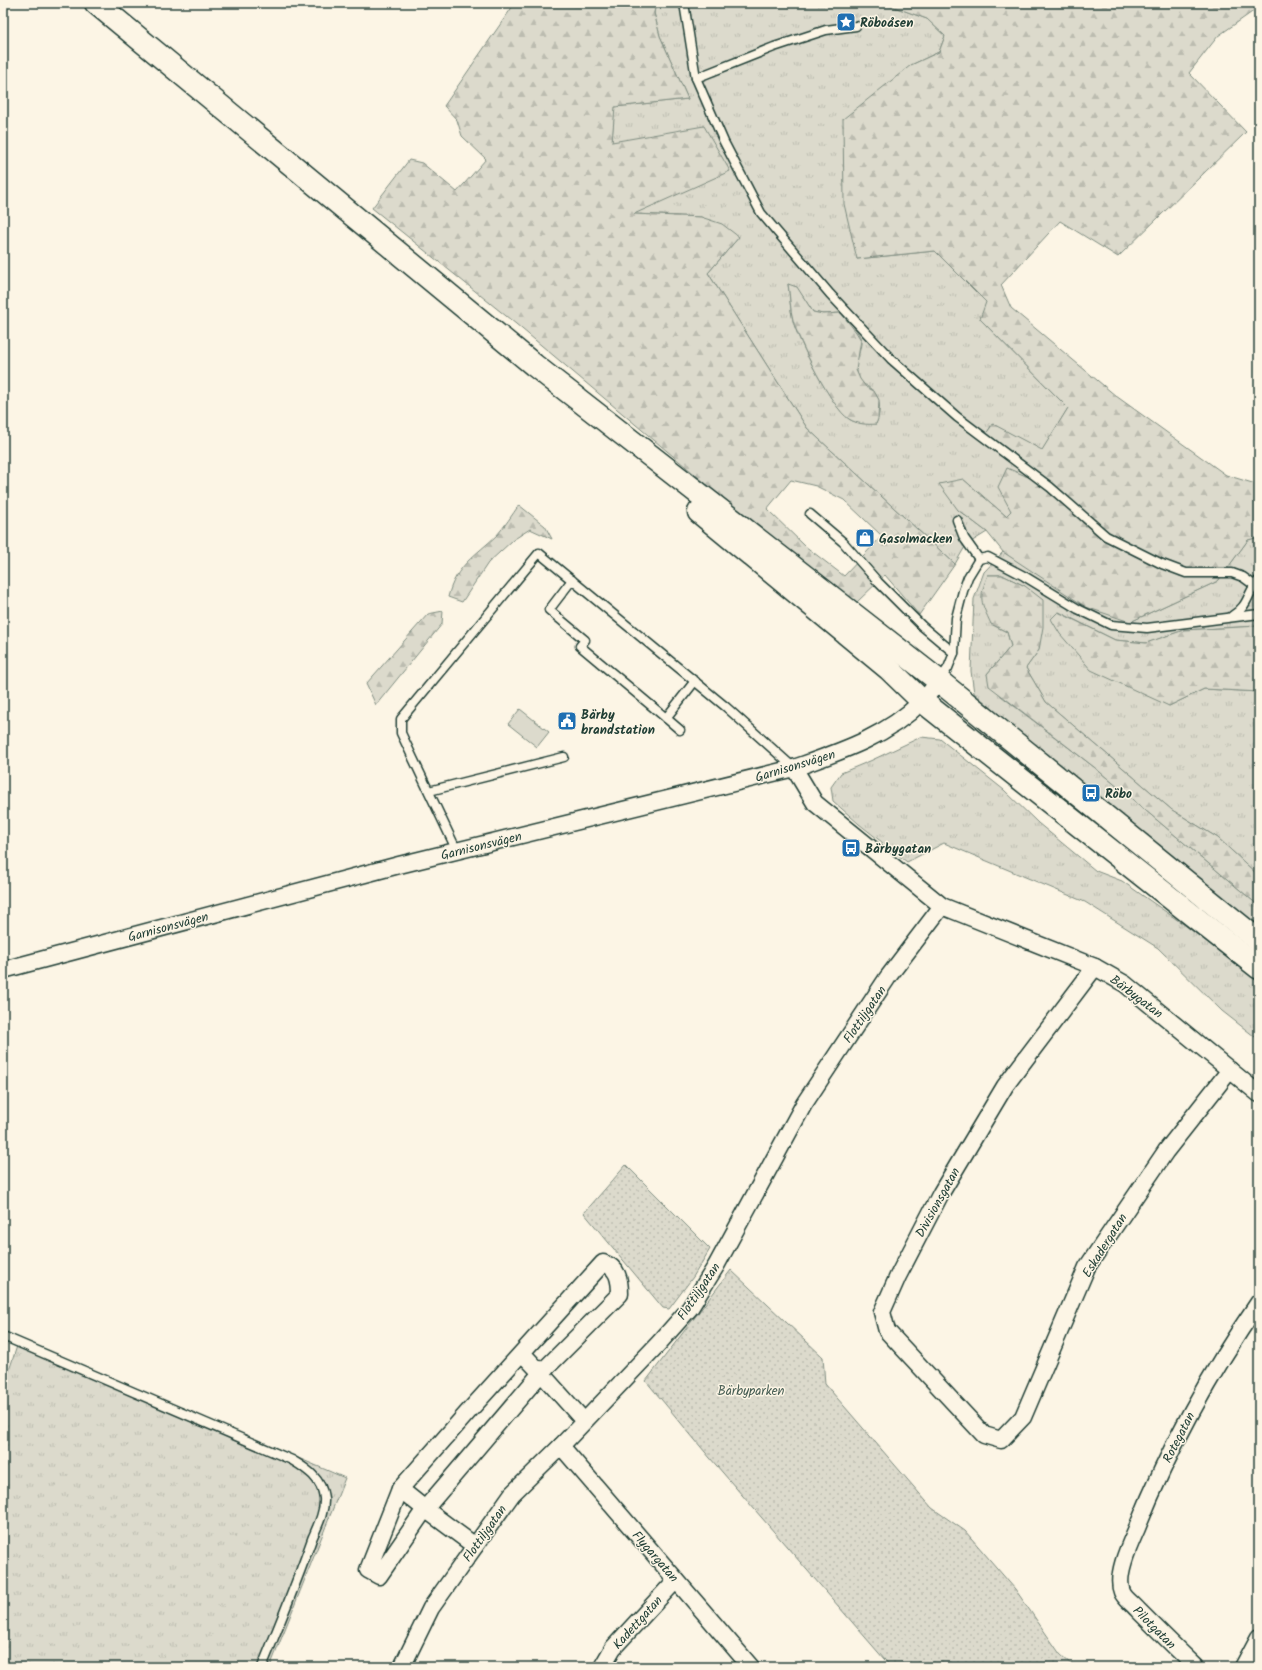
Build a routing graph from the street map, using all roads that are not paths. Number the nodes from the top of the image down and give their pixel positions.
1 (96, 3) edge
2 (684, 3) edge
3 (856, 26) dead end
4 (696, 78) junction
5 (534, 364) junction
6 (810, 514) dead end
7 (957, 520) dead end
8 (979, 560) junction
9 (572, 580) junction
10 (1257, 582) edge
11 (1259, 614) edge
12 (1227, 618) junction
13 (954, 653) junction
14 (695, 681) junction
15 (939, 681) junction
16 (922, 701) junction
17 (666, 718) junction
18 (680, 730) dead end
19 (564, 757) dead end
20 (794, 768) junction
21 (429, 791) junction
22 (457, 851) junction
23 (942, 906) junction
24 (1259, 941) edge
25 (1095, 967) junction
26 (1259, 968) edge
27 (3, 970) edge
28 (1230, 1070) junction
29 (1259, 1094) edge
30 (1259, 1302) edge
31 (3, 1336) edge
32 (522, 1353) junction
33 (541, 1373) junction
34 (584, 1421) junction
35 (984, 1435) joint
36 (561, 1446) junction
37 (400, 1489) junction
38 (425, 1509) junction
39 (475, 1546) junction
40 (676, 1580) junction
41 (1119, 1582) joint
42 (1259, 1637) edge
43 (262, 1667) edge
44 (402, 1667) edge
45 (602, 1667) edge
46 (751, 1667) edge
47 (1196, 1667) edge
48 (1243, 1667) edge

1 - 5 main road
2 - 4 lane
3 - 4 lane
4 - 10 lane
5 - 15 main road
5 - 16 main road
6 - 13 lane
7 - 8 lane
8 - 12 lane
8 - 13 lane
9 - 14 lane
9 - 17 lane
9 - 21 lane
10 - 12 lane
11 - 12 lane
13 - 15 lane
14 - 17 lane
14 - 20 lane
15 - 16 street, Garnisonsvägen
15 - 24 main road
16 - 20 street, Garnisonsvägen
16 - 26 main road
17 - 18 lane
19 - 21 lane
20 - 22 street, Garnisonsvägen
20 - 23 street, Bärbygatan
21 - 22 lane
22 - 27 street, Garnisonsvägen
23 - 25 street, Bärbygatan
23 - 34 street, Flottiljgatan
25 - 28 street, Bärbygatan
25 - 35 street, Divisionsgatan
28 - 29 street, Bärbygatan
28 - 35 street, Eskadergatan
30 - 41 street, Rotegatan
31 - 43 lane
32 - 33 street
32 - 33 street
32 - 37 street
33 - 34 street
33 - 38 street
34 - 36 street, Flottiljgatan
36 - 39 street, Flottiljgatan
36 - 40 street, Flygargatan
37 - 38 street
37 - 38 street
38 - 39 street
39 - 44 street, Flottiljgatan
40 - 45 street, Kadettgatan
40 - 46 street, Flygargatan
41 - 47 street, Pilotgatan
42 - 48 street

